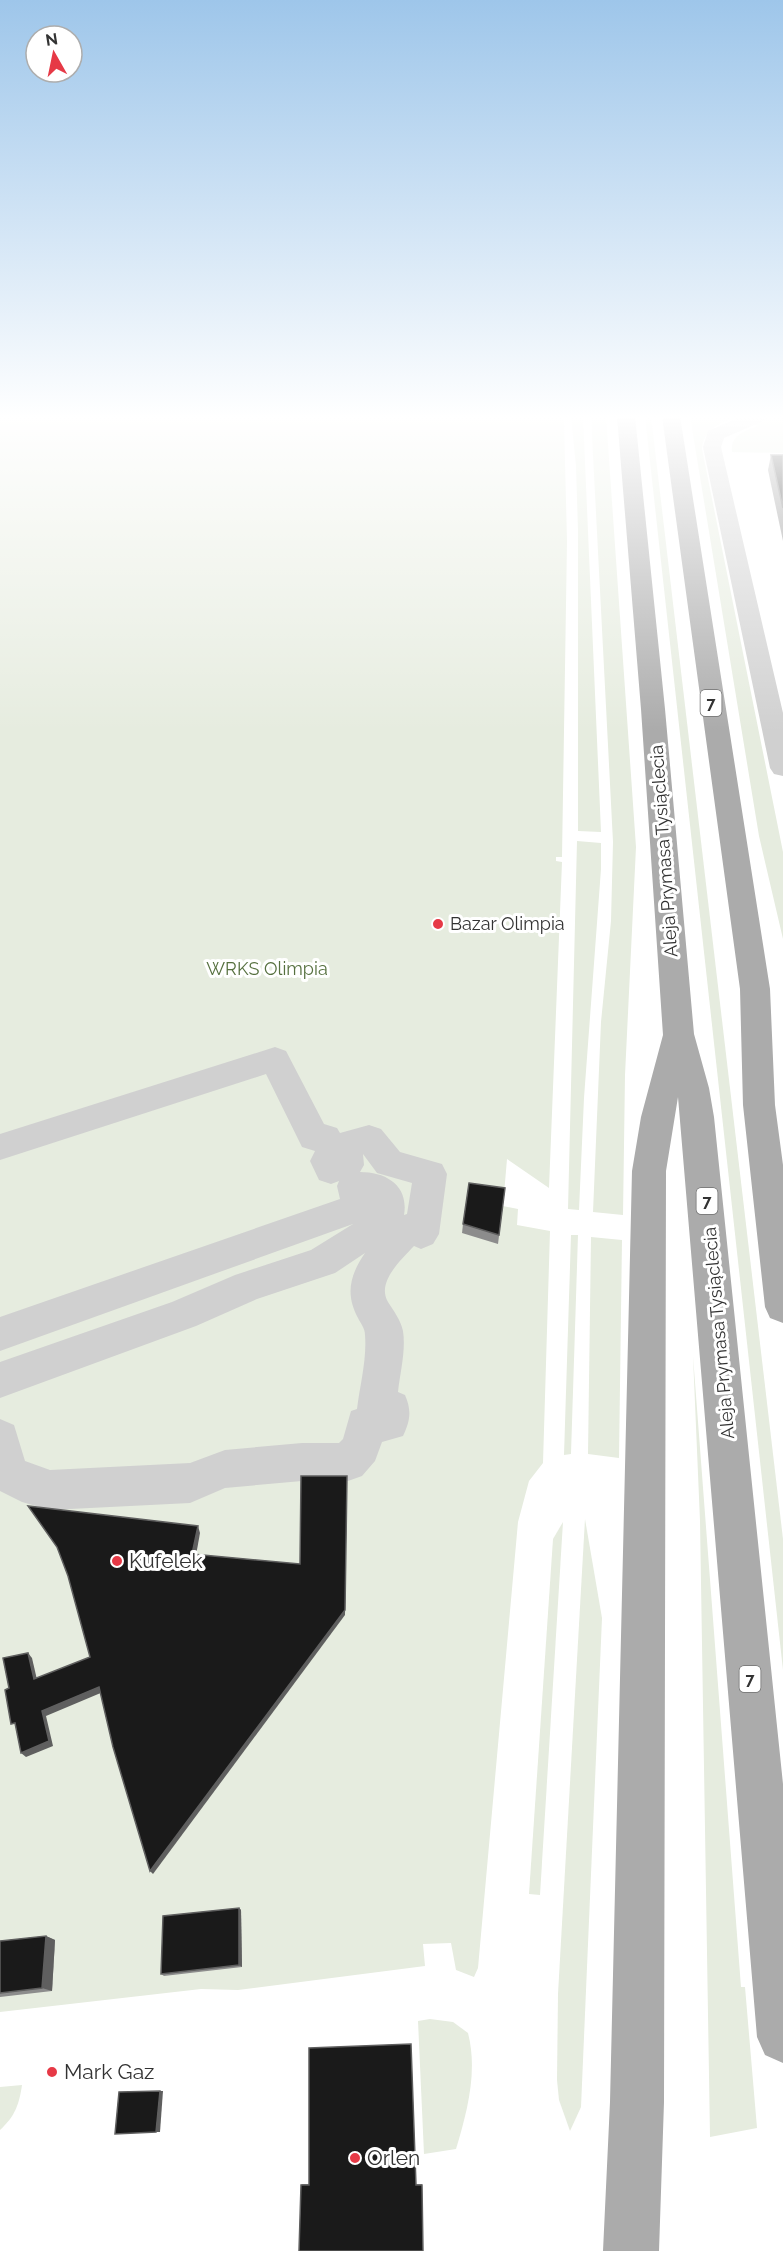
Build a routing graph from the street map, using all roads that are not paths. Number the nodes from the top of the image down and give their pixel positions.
1 (636, 521) edge
2 (686, 521) edge
3 (728, 521) edge
4 (783, 768) edge
5 (755, 989) junction
6 (678, 1034) junction
7 (783, 1052) edge
8 (0, 1147) edge
9 (783, 1307) edge
10 (0, 1334) edge
11 (0, 1380) edge
12 (0, 1438) edge
13 (783, 2037) edge
14 (632, 2251) edge

1 - 6 main road, Aleja Prymasa Tysiąclecia / 7
2 - 5 main road, 7
3 - 4 lane
5 - 7 main road
5 - 9 main road, 7
6 - 13 main road, Aleja Prymasa Tysiąclecia / 7
6 - 14 main road
8 - 12 lane
10 - 11 lane

